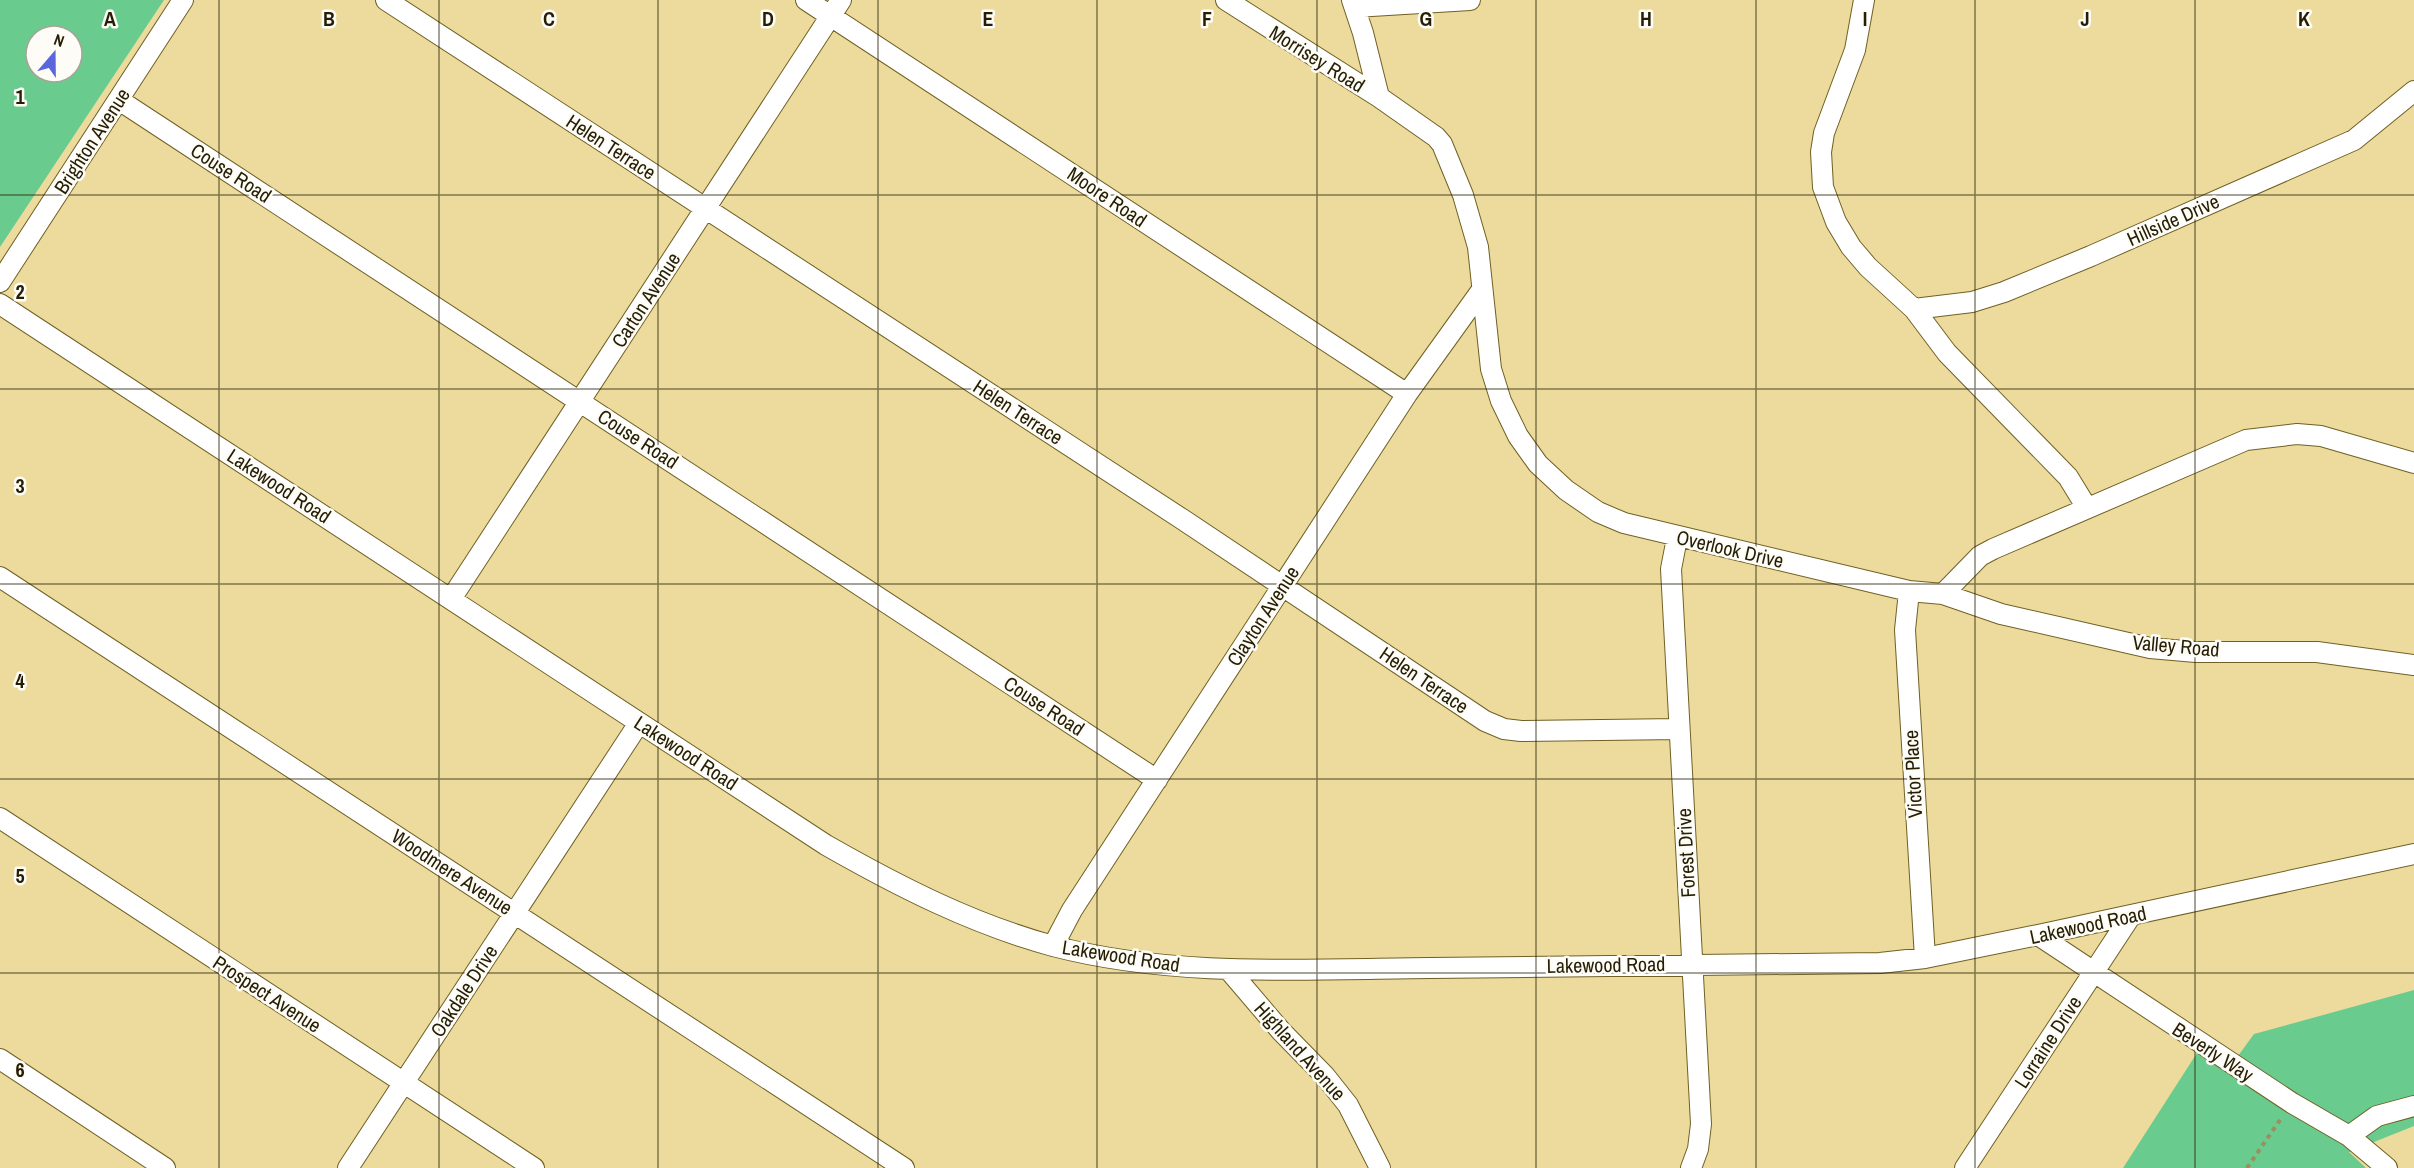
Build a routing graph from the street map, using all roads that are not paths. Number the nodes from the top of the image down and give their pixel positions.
1 (183, 0) edge
2 (386, 0) edge
3 (806, 0) edge
4 (1226, 0) edge
5 (1470, 0) edge
6 (1864, 0) edge
7 (1353, 3) edge
8 (836, 8) edge
9 (1379, 97) junction
10 (119, 100) junction
11 (2411, 101) edge
12 (706, 208) junction
13 (0, 282) edge
14 (1481, 291) junction
15 (0, 304) edge
16 (1914, 309) junction
17 (1407, 394) junction
18 (580, 401) junction
19 (2414, 463) edge
20 (2087, 508) junction
21 (1677, 537) junction
22 (0, 577) edge
23 (1283, 586) junction
24 (1909, 591) junction
25 (1943, 594) junction
26 (451, 599) junction
27 (2414, 665) edge
28 (639, 723) junction
29 (1679, 729) junction
30 (1156, 780) junction
31 (0, 818) edge
32 (2414, 854) edge
33 (515, 913) junction
34 (2130, 916) junction
35 (2038, 935) junction
36 (1053, 946) junction
37 (1925, 958) junction
38 (1692, 964) junction
39 (1229, 970) junction
40 (2092, 974) junction
41 (0, 1059) edge
42 (404, 1083) junction
43 (2414, 1106) edge
44 (2349, 1136) junction
45 (165, 1168) edge
46 (348, 1168) edge
47 (534, 1168) edge
48 (904, 1168) edge
49 (1380, 1168) edge
50 (1690, 1168) edge
51 (1965, 1168) edge
52 (2386, 1168) edge

1 - 10 street, Brighton Avenue
2 - 12 street, Helen Terrace
3 - 8 street, Moore Road
4 - 9 street, Morrisey Road
5 - 7 street
6 - 16 street
7 - 9 street
8 - 12 street, Carton Avenue
8 - 17 street, Moore Road
9 - 14 street, Overlook Drive
10 - 13 street, Brighton Avenue
10 - 18 street, Couse Road
11 - 16 street, Hillside Drive
12 - 18 street, Carton Avenue
12 - 23 street, Helen Terrace
14 - 17 street, Clayton Avenue
14 - 21 street, Overlook Drive
15 - 26 street, Lakewood Road
16 - 20 street
17 - 23 street, Clayton Avenue
18 - 26 street, Carton Avenue
18 - 30 street, Couse Road
19 - 20 street
20 - 25 street
21 - 24 street, Overlook Drive
21 - 29 street, Forest Drive
22 - 33 street, Woodmere Avenue
23 - 29 street, Helen Terrace
23 - 30 street, Clayton Avenue
24 - 25 street, Overlook Drive
24 - 37 street, Victor Place
25 - 27 street, Valley Road
26 - 28 street, Lakewood Road
28 - 33 street, Oakdale Drive
28 - 36 street, Lakewood Road
29 - 38 street, Forest Drive
30 - 36 street, Clayton Avenue
31 - 42 street, Prospect Avenue
32 - 34 street, Lakewood Road
33 - 42 street, Oakdale Drive
33 - 48 street, Woodmere Avenue
34 - 35 street, Lakewood Road
34 - 40 street, Lorraine Drive
35 - 37 street, Lakewood Road
35 - 40 street, Beverly Way
36 - 39 street, Lakewood Road
37 - 38 street, Lakewood Road
38 - 39 street, Lakewood Road
38 - 50 street, Forest Drive
39 - 49 street, Highland Avenue
40 - 44 street, Beverly Way
40 - 51 street, Lorraine Drive
41 - 45 street
42 - 46 street, Oakdale Drive
42 - 47 street, Prospect Avenue
43 - 44 street
44 - 52 street, Beverly Way

